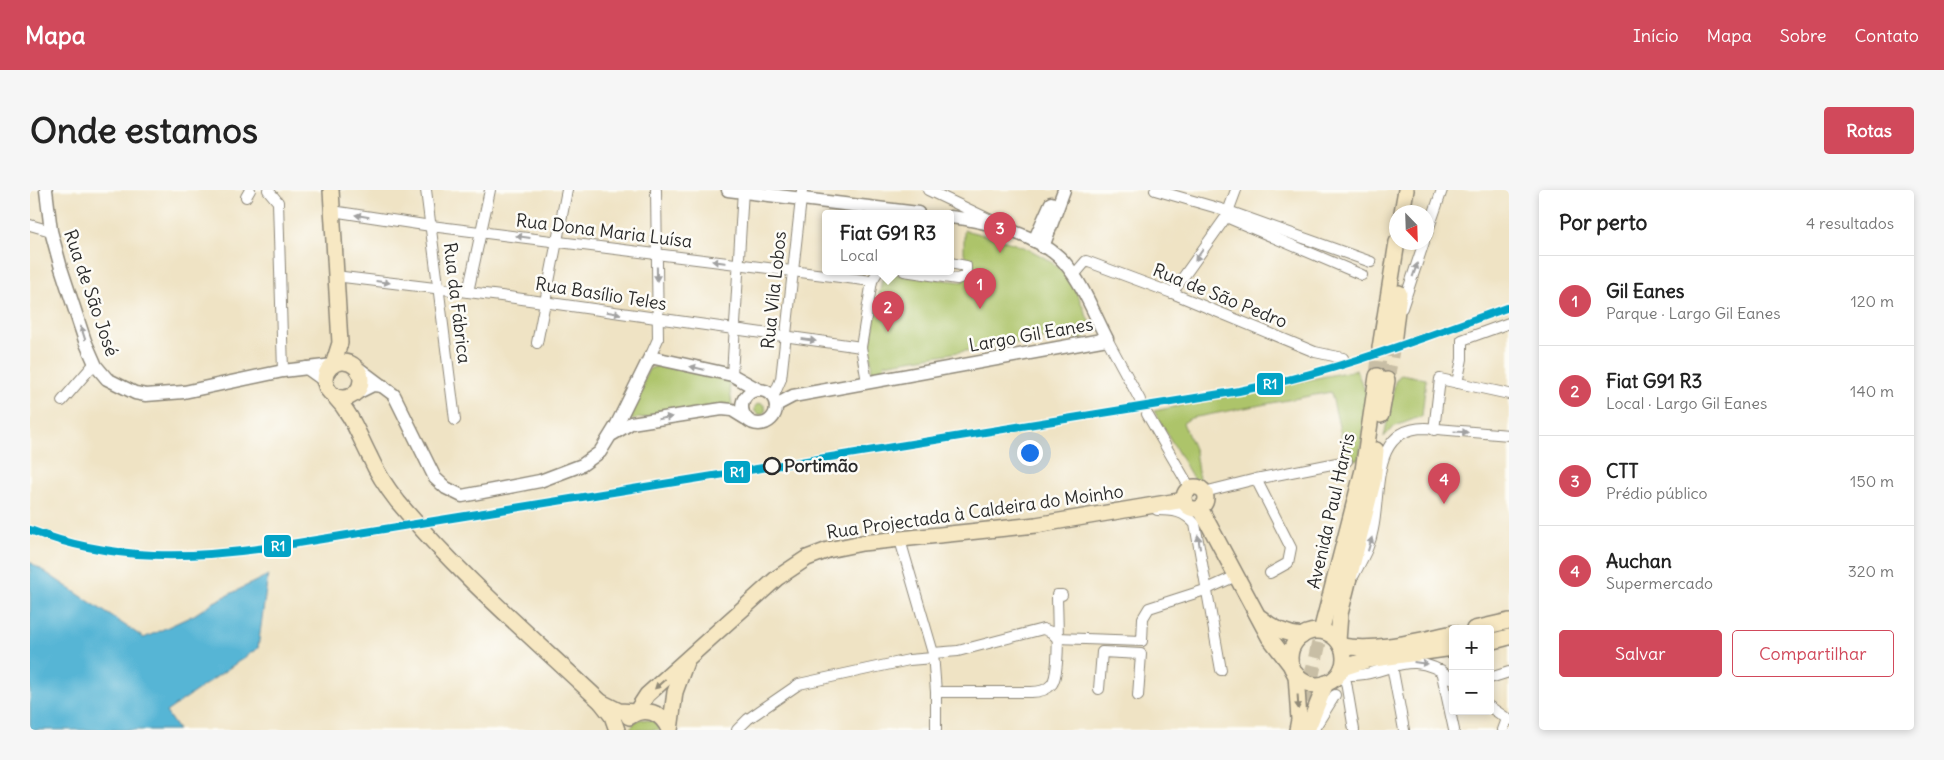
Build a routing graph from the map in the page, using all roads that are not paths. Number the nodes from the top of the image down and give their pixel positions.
1 (46, 190) edge
2 (268, 190) edge
3 (331, 190) edge
4 (426, 190) edge
5 (490, 190) edge
6 (567, 190) edge
7 (656, 190) edge
8 (728, 190) edge
9 (928, 190) edge
10 (1059, 190) edge
11 (1064, 190) edge
12 (1155, 190) edge
13 (1236, 190) edge
14 (1406, 190) edge
15 (1415, 190) edge
16 (1442, 190) edge
17 (743, 191) edge
18 (801, 195) edge
19 (956, 203) junction
20 (1403, 205) edge
21 (1412, 205) edge
22 (898, 210) edge
23 (954, 210) edge
24 (332, 211) junction
25 (1434, 213) edge
26 (1227, 214) junction
27 (954, 217) edge
28 (30, 225) edge
29 (430, 226) junction
30 (51, 231) junction
31 (480, 231) junction
32 (556, 242) junction
33 (1038, 244) junction
34 (1396, 250) edge
35 (1405, 250) edge
36 (1421, 250) edge
37 (657, 254) junction
38 (1372, 262) dead end
39 (954, 264) edge
40 (738, 265) junction
41 (792, 272) junction
42 (876, 275) edge
43 (931, 275) edge
44 (1074, 275) junction
45 (1362, 275) dead end
46 (335, 276) junction
47 (872, 281) junction
48 (439, 289) junction
49 (468, 292) junction
50 (1172, 293) junction
51 (545, 302) junction
52 (658, 319) junction
53 (1509, 323) edge
54 (735, 330) junction
55 (785, 337) junction
56 (1107, 339) junction
57 (1389, 341) junction
58 (340, 343) junction
59 (537, 343) dead end
60 (861, 347) junction
61 (650, 357) junction
62 (1343, 358) dead end
63 (95, 363) junction
64 (333, 365) junction
65 (354, 365) junction
66 (307, 368) junction
67 (283, 371) junction
68 (732, 375) junction
69 (861, 383) junction
70 (1456, 383) junction
71 (383, 386) junction
72 (330, 391) junction
73 (357, 393) junction
74 (1509, 394) edge
75 (769, 395) junction
76 (1140, 400) dead end
77 (62, 401) dead end
78 (624, 410) junction
79 (1148, 414) dead end
80 (745, 418) junction
81 (455, 420) dead end
82 (355, 423) junction
83 (631, 424) junction
84 (1434, 430) junction
85 (1509, 435) edge
86 (606, 442) junction
87 (1376, 443) junction
88 (1347, 461) dead end
89 (1256, 479) junction
90 (1359, 488) junction
91 (1193, 493) junction
92 (1144, 507) junction
93 (900, 540) junction
94 (1270, 573) dead end
95 (1236, 576) junction
96 (1347, 586) junction
97 (1205, 590) junction
98 (1062, 595) dead end
99 (1261, 618) junction
100 (1509, 621) edge
101 (1492, 625) edge
102 (1305, 634) junction
103 (1449, 634) edge
104 (1509, 637) edge
105 (1057, 638) junction
106 (1142, 641) junction
107 (1494, 641) edge
108 (1340, 644) junction
109 (1449, 649) edge
110 (1141, 654) junction
111 (933, 656) junction
112 (688, 658) junction
113 (1392, 666) junction
114 (1221, 670) dead end
115 (1441, 670) junction
116 (1294, 671) junction
117 (1509, 672) edge
118 (1449, 676) edge
119 (1494, 677) edge
120 (1335, 680) junction
121 (1099, 689) dead end
122 (936, 692) junction
123 (1138, 696) dead end
124 (601, 702) junction
125 (1350, 707) junction
126 (1494, 709) edge
127 (636, 712) junction
128 (1508, 720) edge
129 (619, 730) edge
130 (670, 730) edge
131 (737, 730) edge
132 (936, 730) edge
133 (1297, 730) edge
134 (1307, 730) edge
135 (1314, 730) edge
136 (1354, 730) edge
137 (1404, 730) edge
138 (1454, 730) edge
139 (1503, 730) edge

1 - 30 street, Rua de São José
2 - 67 street
3 - 24 main road
4 - 29 street, Rua da Fábrica
5 - 31 street
6 - 32 street
7 - 37 street
8 - 17 street
9 - 19 street
10 - 33 street
11 - 33 street
12 - 26 street
13 - 26 street
14 - 20 main road
15 - 21 main road
16 - 25 street
17 - 18 street
17 - 40 street
18 - 22 street
18 - 41 street, Rua Vila Lobos
19 - 23 street
19 - 33 street
29 -> 24 street, Rua Dona Maria Luísa
24 - 46 main road
26 - 38 street
26 - 45 street
26 -> 50 street
27 - 33 street, Largo Gil Eanes
28 - 30 street
29 - 31 street, Rua Dona Maria Luísa
29 - 48 street, Rua da Fábrica
63 -> 30 street, Rua de São José
32 -> 31 street, Rua Dona Maria Luísa
31 - 49 street
32 - 37 street, Rua Dona Maria Luísa
32 - 51 street
33 - 44 street, Largo Gil Eanes
34 - 57 main road
35 - 57 main road
57 -> 36 street
40 -> 37 street, Rua Dona Maria Luísa
37 -> 52 street
39 - 43 street
40 - 41 street, Rua Dona Maria Luísa
40 - 54 street
41 - 47 street, Rua Dona Maria Luísa
41 - 55 street, Rua Vila Lobos
42 - 47 street
44 - 50 street, Rua de São Pedro
44 - 56 street, Largo Gil Eanes
46 -> 48 street, Rua Basílio Teles
46 - 58 main road
47 - 60 street
48 - 49 street, Rua Basílio Teles
48 - 81 street, Rua da Fábrica
49 - 51 street, Rua Basílio Teles
50 - 62 street, Rua de São Pedro
51 -> 52 street, Rua Basílio Teles
51 - 59 street
52 - 54 street, Rua Basílio Teles
52 - 61 street
53 - 70 street
54 - 55 street, Rua Basílio Teles
54 - 68 street
55 -> 60 street, Rua Basílio Teles
55 - 75 street, Rua Vila Lobos
56 - 69 street, Largo Gil Eanes
56 - 76 street
58 - 64 main road
58 - 65 main road
60 - 69 street
68 -> 61 street
61 - 78 street
63 - 67 street, Rua de São José
63 - 77 street
64 - 65 main road
64 - 66 street, Rua de São José
64 - 72 main road
65 - 71 street
65 - 73 main road
66 - 67 street, Rua de São José
66 - 72 street
68 - 75 street
69 - 75 street, Largo Gil Eanes
70 - 74 street
70 - 84 street
71 - 73 street
71 - 86 street
72 - 73 main road
72 - 82 main road
73 - 82 main road
75 - 80 street
75 - 80 street
78 - 83 street
78 - 86 street
79 - 91 street
83 -> 80 street
82 - 124 main road
83 - 86 street
84 -> 85 street
96 -> 84 street
87 - 90 main road, Avenida Paul Harris
87 - 90 main road, Avenida Paul Harris
87 - 96 main road
88 - 89 street
89 - 91 street
89 - 94 street
90 - 102 main road
91 - 92 main road, Rua Projectada à Caldeira do Moinho
91 - 95 main road
92 - 93 main road, Rua Projectada à Caldeira do Moinho
97 -> 92 street
93 - 111 street
93 - 112 main road, Rua Projectada à Caldeira do Moinho
95 - 97 street
95 - 99 main road
96 - 108 main road
97 - 106 street
97 - 114 street
98 - 105 street
99 - 102 main road
99 - 116 main road
100 - 101 main road
102 - 108 main road
102 - 116 main road
103 - 108 main road
104 - 107 main road
105 - 106 street
105 - 111 street
105 - 122 street
106 - 110 street
108 - 120 main road
109 - 120 main road
110 - 121 street
110 - 123 street
111 - 122 street
111 - 131 street
112 -> 127 main road, Rua Projectada à Caldeira do Moinho
112 - 130 main road
113 -> 115 street
113 - 120 street
113 - 137 street
115 - 118 street
115 - 138 street
116 - 120 main road
116 -> 133 main road
117 - 119 street
120 - 125 street
120 - 125 street
120 - 134 main road
120 - 135 street
122 - 132 street
124 - 127 main road
124 - 129 main road
125 - 136 street
126 - 128 street
127 - 129 main road, Rua Projectada à Caldeira do Moinho
127 - 130 main road
128 - 139 street

